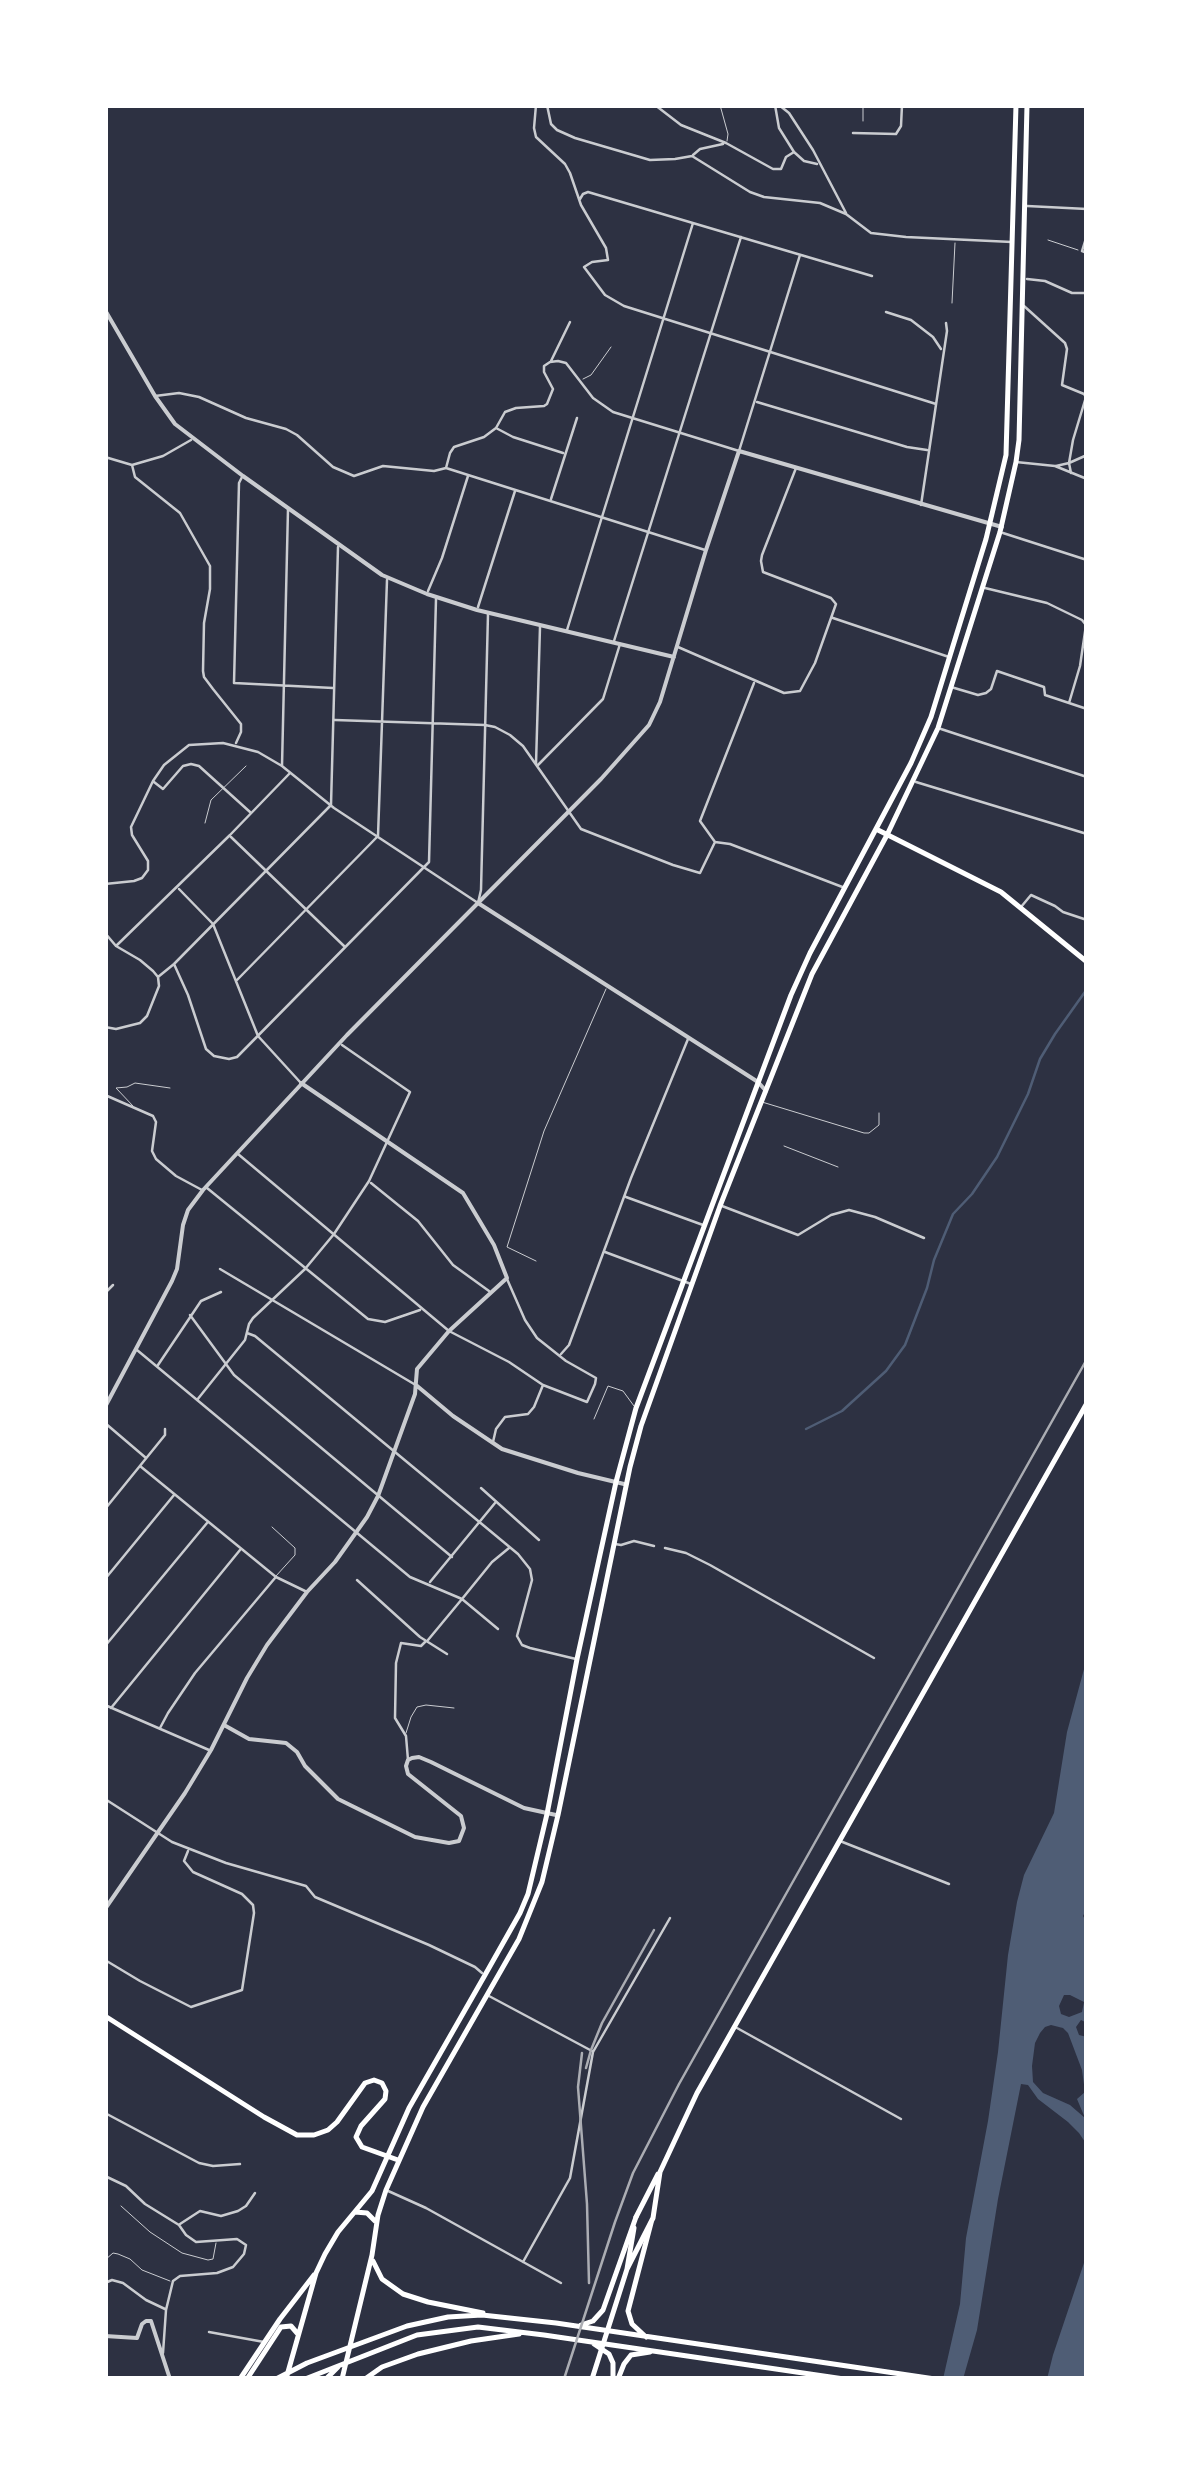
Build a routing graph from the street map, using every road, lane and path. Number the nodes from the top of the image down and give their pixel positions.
1 (536, 105) edge
2 (547, 105) edge
3 (654, 105) edge
4 (720, 105) edge
5 (777, 105) edge
6 (863, 105) edge
7 (902, 105) edge
8 (1016, 105) edge
9 (1026, 105) edge
10 (863, 121) dead end
11 (853, 134) dead end
12 (726, 143) junction
13 (794, 152) junction
14 (692, 156) junction
15 (820, 164) junction
16 (580, 201) junction
17 (1026, 206) junction
18 (1087, 209) edge
19 (846, 214) junction
20 (693, 223) junction
21 (1087, 234) edge
22 (741, 238) junction
23 (955, 240) junction
24 (1048, 240) dead end
25 (1013, 242) junction
26 (1025, 242) junction
27 (1085, 252) edge
28 (800, 255) junction
29 (872, 276) dead end
30 (1024, 278) junction
31 (1087, 293) edge
32 (952, 303) dead end
33 (1023, 305) junction
34 (105, 310) edge
35 (886, 312) dead end
36 (664, 319) junction
37 (570, 322) dead end
38 (946, 324) dead end
39 (711, 334) junction
40 (611, 347) dead end
41 (770, 352) junction
42 (943, 352) junction
43 (550, 362) junction
44 (580, 380) junction
45 (155, 396) junction
46 (754, 401) junction
47 (936, 404) junction
48 (576, 418) dead end
49 (633, 418) junction
50 (496, 428) junction
51 (680, 432) junction
52 (192, 438) junction
53 (928, 450) junction
54 (739, 451) junction
55 (565, 454) junction
56 (1087, 455) edge
57 (105, 457) edge
58 (1016, 462) junction
59 (1069, 463) junction
60 (132, 465) junction
61 (1055, 466) junction
62 (446, 468) junction
63 (796, 468) junction
64 (1071, 473) junction
65 (468, 475) junction
66 (242, 476) junction
67 (1087, 480) edge
68 (515, 490) junction
69 (550, 501) junction
70 (920, 505) junction
71 (288, 508) junction
72 (602, 517) junction
73 (990, 523) junction
74 (1001, 530) junction
75 (649, 532) junction
76 (338, 545) junction
77 (706, 550) junction
78 (1087, 560) edge
79 (387, 578) junction
80 (982, 587) junction
81 (426, 594) junction
82 (436, 597) junction
83 (478, 610) junction
84 (488, 612) junction
85 (832, 617) junction
86 (540, 625) junction
87 (566, 631) junction
88 (617, 643) junction
89 (677, 646) junction
90 (674, 656) junction
91 (950, 658) junction
92 (755, 682) junction
93 (283, 686) junction
94 (951, 687) junction
95 (334, 688) junction
96 (1069, 703) junction
97 (1087, 709) edge
98 (931, 717) junction
99 (334, 720) junction
100 (382, 722) junction
101 (432, 723) junction
102 (485, 725) junction
103 (938, 728) junction
104 (926, 731) junction
105 (235, 745) junction
106 (246, 766) dead end
107 (282, 766) junction
108 (536, 766) junction
109 (290, 772) junction
110 (1087, 777) edge
111 (153, 781) junction
112 (914, 781) junction
113 (224, 788) junction
114 (331, 805) junction
115 (568, 812) junction
116 (251, 814) junction
117 (206, 824) dead end
118 (876, 829) junction
119 (1087, 834) edge
120 (887, 835) junction
121 (230, 836) junction
122 (378, 836) junction
123 (715, 842) junction
124 (425, 867) junction
125 (266, 870) junction
126 (105, 884) edge
127 (177, 887) junction
128 (845, 888) junction
129 (478, 903) junction
130 (1021, 906) junction
131 (306, 909) junction
132 (1087, 920) edge
133 (213, 924) junction
134 (105, 933) edge
135 (116, 946) junction
136 (345, 948) junction
137 (1087, 962) edge
138 (174, 964) junction
139 (158, 977) junction
140 (236, 980) junction
141 (607, 986) junction
142 (105, 1028) edge
143 (258, 1036) junction
144 (689, 1038) junction
145 (340, 1043) junction
146 (758, 1082) junction
147 (302, 1083) junction
148 (767, 1087) junction
149 (170, 1088) dead end
150 (106, 1096) edge
151 (761, 1102) junction
152 (136, 1109) junction
153 (879, 1113) dead end
154 (387, 1142) junction
155 (784, 1146) dead end
156 (237, 1154) junction
157 (838, 1168) dead end
158 (369, 1181) junction
159 (204, 1189) junction
160 (624, 1196) junction
161 (720, 1206) junction
162 (704, 1226) junction
163 (334, 1234) junction
164 (924, 1238) dead end
165 (604, 1251) junction
166 (536, 1261) dead end
167 (220, 1269) dead end
168 (305, 1269) junction
169 (506, 1278) junction
170 (683, 1282) junction
171 (114, 1285) dead end
172 (692, 1285) junction
173 (221, 1292) dead end
174 (490, 1292) junction
175 (105, 1293) edge
176 (274, 1300) junction
177 (423, 1308) junction
178 (190, 1316) junction
179 (449, 1331) junction
180 (247, 1333) junction
181 (135, 1349) junction
182 (560, 1354) junction
183 (226, 1365) junction
184 (158, 1366) junction
185 (416, 1384) junction
186 (543, 1385) junction
187 (107, 1387) edge
188 (114, 1390) junction
189 (196, 1402) junction
190 (1087, 1403) edge
191 (105, 1407) edge
192 (636, 1408) junction
193 (594, 1419) dead end
194 (105, 1423) edge
195 (165, 1429) dead end
196 (492, 1444) junction
197 (393, 1452) junction
198 (146, 1458) junction
199 (140, 1466) junction
200 (616, 1482) junction
201 (626, 1484) junction
202 (481, 1488) dead end
203 (175, 1494) junction
204 (378, 1496) junction
205 (495, 1503) junction
206 (105, 1508) edge
207 (208, 1522) junction
208 (480, 1522) junction
209 (272, 1527) dead end
210 (357, 1534) junction
211 (539, 1540) dead end
212 (614, 1543) junction
213 (654, 1546) dead end
214 (510, 1547) junction
215 (665, 1548) dead end
216 (241, 1549) junction
217 (452, 1557) junction
218 (276, 1577) junction
219 (105, 1579) edge
220 (357, 1580) dead end
221 (429, 1584) junction
222 (306, 1592) junction
223 (462, 1599) junction
224 (498, 1629) dead end
225 (426, 1641) junction
226 (105, 1646) edge
227 (447, 1654) dead end
228 (874, 1658) dead end
229 (577, 1659) junction
230 (105, 1705) edge
231 (111, 1708) junction
232 (454, 1708) dead end
233 (224, 1725) junction
234 (160, 1728) junction
235 (406, 1736) junction
236 (211, 1750) junction
237 (408, 1760) junction
238 (105, 1799) edge
239 (547, 1814) junction
240 (558, 1815) junction
241 (158, 1834) junction
242 (840, 1841) junction
243 (190, 1849) junction
244 (949, 1884) dead end
245 (105, 1909) edge
246 (670, 1918) dead end
247 (105, 1960) edge
248 (486, 1976) junction
249 (486, 1995) junction
250 (105, 2016) edge
251 (735, 2026) junction
252 (593, 2052) junction
253 (414, 2100) junction
254 (423, 2107) junction
255 (105, 2114) edge
256 (902, 2119) dead end
257 (387, 2155) junction
258 (398, 2160) junction
259 (240, 2164) dead end
260 (660, 2172) junction
261 (105, 2176) edge
262 (386, 2190) junction
263 (255, 2194) dead end
264 (641, 2205) junction
265 (120, 2206) dead end
266 (654, 2208) junction
267 (355, 2212) junction
268 (636, 2217) junction
269 (651, 2223) junction
270 (376, 2224) junction
271 (179, 2225) junction
272 (216, 2241) junction
273 (372, 2255) junction
274 (105, 2260) edge
275 (523, 2262) junction
276 (627, 2269) junction
277 (316, 2273) junction
278 (173, 2281) junction
279 (105, 2282) edge
280 (560, 2283) dead end
281 (166, 2310) junction
282 (496, 2315) junction
283 (573, 2326) junction
284 (208, 2332) dead end
285 (527, 2333) junction
286 (105, 2336) edge
287 (649, 2338) junction
288 (297, 2339) junction
289 (265, 2342) junction
290 (592, 2342) junction
291 (656, 2351) junction
292 (162, 2353) junction
293 (342, 2364) junction
294 (784, 2370) junction
295 (591, 2377) edge
296 (170, 2379) edge
297 (244, 2379) edge
298 (276, 2379) edge
299 (286, 2379) edge
300 (305, 2379) edge
301 (326, 2379) edge
302 (342, 2379) edge
303 (365, 2379) edge
304 (615, 2379) edge
305 (782, 2379) edge
306 (844, 2379) edge
307 (934, 2379) edge

1 - 16 street
2 - 14 street
3 - 12 street
4 - 12 lane
5 - 13 street
5 - 15 street
6 - 10 lane
7 - 11 street
8 - 25 main road
9 - 17 main road
12 - 13 street
12 - 14 street
13 - 15 street
14 - 19 street
15 - 19 street
16 - 20 street
16 - 36 street
17 - 18 street
17 - 26 main road
19 - 23 street
20 - 22 street
20 - 36 street
21 - 27 street
22 - 28 street
22 - 39 street
23 - 25 street
23 - 32 lane
24 - 27 lane
25 - 26 main road
25 - 73 main road
26 - 30 main road
28 - 29 street
28 - 41 street
30 - 31 street
30 - 33 main road
33 - 58 main road
33 - 59 street
34 - 45 street
35 - 42 street
36 - 39 street
36 - 49 street
37 - 43 street
38 - 42 street
39 - 41 street
39 - 51 street
40 - 44 lane
41 - 46 street
41 - 47 street
42 - 47 street
43 - 44 street
43 - 50 street
44 - 49 street
45 - 52 street
45 - 62 street
46 - 53 street
46 - 54 street
47 - 53 street
48 - 55 street
49 - 51 street
49 - 72 street
50 - 55 street
50 - 62 street
51 - 54 street
51 - 75 street
52 - 60 street
52 - 66 street
53 - 70 street
54 - 63 street
54 - 77 street
55 - 69 street
56 - 59 street
57 - 60 street
58 - 61 street
58 - 74 main road
59 - 61 street
59 - 64 street
60 - 105 street
61 - 64 street
62 - 65 street
63 - 70 street
63 - 85 street
64 - 67 street
65 - 68 street
65 - 81 street
66 - 71 street
66 - 93 street
68 - 69 street
68 - 83 street
69 - 72 street
70 - 73 street
71 - 76 street
71 - 93 street
72 - 75 street
72 - 87 street
73 - 74 street
73 - 91 main road
74 - 78 street
74 - 80 main road
75 - 77 street
75 - 88 street
76 - 79 street
76 - 95 street
77 - 89 street
79 - 81 street
79 - 100 street
80 - 94 main road
80 - 96 street
81 - 82 street
82 - 83 street
82 - 101 street
83 - 84 street
84 - 86 street
84 - 102 street
85 - 91 street
85 - 92 street
86 - 87 street
86 - 108 street
87 - 88 street
88 - 90 street
88 - 108 street
89 - 90 street
89 - 92 street
90 - 115 street
91 - 98 main road
92 - 123 street
93 - 95 street
93 - 107 street
94 - 96 street
94 - 103 main road
95 - 99 street
96 - 97 street
98 - 103 main road
98 - 104 main road
99 - 100 street
99 - 114 street
100 - 101 street
100 - 122 street
101 - 102 street
101 - 124 street
102 - 108 street
102 - 129 street
103 - 104 main road
103 - 110 street
103 - 112 main road
104 - 118 main road
105 - 107 street
105 - 111 street
106 - 113 lane
107 - 109 street
108 - 115 street
109 - 114 street
109 - 116 street
111 - 113 street
111 - 126 street
112 - 119 street
112 - 120 main road
113 - 116 street
113 - 117 lane
114 - 122 street
114 - 125 street
115 - 123 street
115 - 129 street
116 - 121 street
118 - 120 main road
118 - 128 main road
120 - 130 main road
120 - 148 main road
121 - 125 street
121 - 127 street
122 - 124 street
122 - 131 street
123 - 128 street
124 - 129 street
124 - 136 street
125 - 131 street
125 - 133 street
127 - 133 street
127 - 135 street
128 - 146 main road
129 - 141 street
129 - 145 street
130 - 132 street
130 - 137 main road
131 - 136 street
131 - 140 street
133 - 138 street
133 - 140 street
134 - 135 street
135 - 139 street
136 - 143 street
138 - 139 street
138 - 143 street
139 - 142 street
140 - 143 street
141 - 144 street
141 - 166 lane
143 - 147 street
144 - 146 street
144 - 160 street
145 - 147 street
145 - 154 street
146 - 148 street
146 - 162 main road
147 - 154 street
147 - 156 street
148 - 151 main road
149 - 152 lane
150 - 152 street
151 - 153 lane
151 - 161 main road
152 - 159 street
154 - 158 street
154 - 169 street
155 - 157 lane
156 - 159 street
156 - 163 street
158 - 163 street
158 - 174 street
159 - 168 street
159 - 181 street
160 - 162 street
160 - 165 street
161 - 164 street
161 - 172 main road
162 - 170 main road
163 - 168 street
163 - 177 street
165 - 170 street
165 - 182 street
167 - 176 street
168 - 176 street
168 - 177 street
169 - 174 street
169 - 182 street
170 - 172 street
170 - 192 main road
171 - 175 street
172 - 201 main road
173 - 178 street
174 - 179 street
176 - 180 street
176 - 185 street
177 - 179 street
178 - 183 street
178 - 184 street
179 - 185 street
179 - 186 street
180 - 183 street
180 - 197 street
181 - 184 street
181 - 188 street
182 - 186 street
183 - 189 street
183 - 204 street
184 - 189 street
185 - 196 street
185 - 197 street
186 - 196 street
187 - 188 street
188 - 191 street
189 - 210 street
190 - 242 main road
192 - 193 lane
192 - 200 main road
194 - 198 street
195 - 198 street
196 - 200 street
197 - 204 street
197 - 208 street
198 - 199 street
199 - 203 street
199 - 206 street
200 - 201 street
200 - 229 main road
201 - 212 main road
202 - 205 street
203 - 207 street
203 - 219 street
204 - 210 street
204 - 217 street
205 - 208 street
205 - 211 street
207 - 216 street
207 - 226 street
208 - 214 street
208 - 217 street
209 - 218 lane
210 - 221 street
210 - 222 street
212 - 213 street
212 - 240 main road
214 - 223 street
214 - 229 street
215 - 228 street
216 - 218 street
216 - 231 street
217 - 221 street
218 - 222 street
218 - 234 street
220 - 225 street
221 - 223 street
222 - 233 street
223 - 224 street
223 - 225 street
225 - 227 street
225 - 235 street
229 - 239 main road
230 - 231 street
231 - 234 street
232 - 235 lane
233 - 236 street
233 - 237 street
234 - 236 street
235 - 237 street
236 - 241 street
237 - 239 street
238 - 241 street
239 - 240 street
239 - 248 main road
240 - 249 main road
241 - 243 street
241 - 245 street
242 - 244 street
242 - 251 main road
243 - 247 street
243 - 248 street
246 - 252 street
248 - 253 main road
249 - 252 street
249 - 254 main road
250 - 257 main road
251 - 256 street
251 - 260 main road
252 - 275 street
253 - 254 street
253 - 257 main road
254 - 258 main road
255 - 259 street
257 - 258 main road
257 - 267 main road
258 - 262 main road
260 - 264 main road
260 - 266 main road
261 - 271 street
262 - 270 main road
262 - 275 street
263 - 271 street
264 - 266 main road
264 - 268 main road
265 - 272 lane
266 - 269 main road
267 - 270 main road
267 - 277 main road
268 - 276 main road
268 - 283 main road
269 - 276 main road
269 - 287 main road
270 - 273 main road
271 - 272 street
272 - 278 street
273 - 282 main road
273 - 302 main road
274 - 278 lane
275 - 280 street
276 - 295 main road
277 - 288 main road
277 - 289 main road
278 - 281 street
279 - 281 street
281 - 292 street
282 - 283 main road
282 - 298 main road
283 - 287 main road
284 - 289 street
285 - 290 main road
285 - 293 main road
285 - 303 main road
286 - 292 street
287 - 307 main road
288 - 297 main road
288 - 299 main road
289 - 297 main road
290 - 291 main road
290 - 304 main road
291 - 294 main road
291 - 304 main road
292 - 296 street
293 - 300 main road
293 - 301 main road
294 - 305 street
294 - 306 main road

